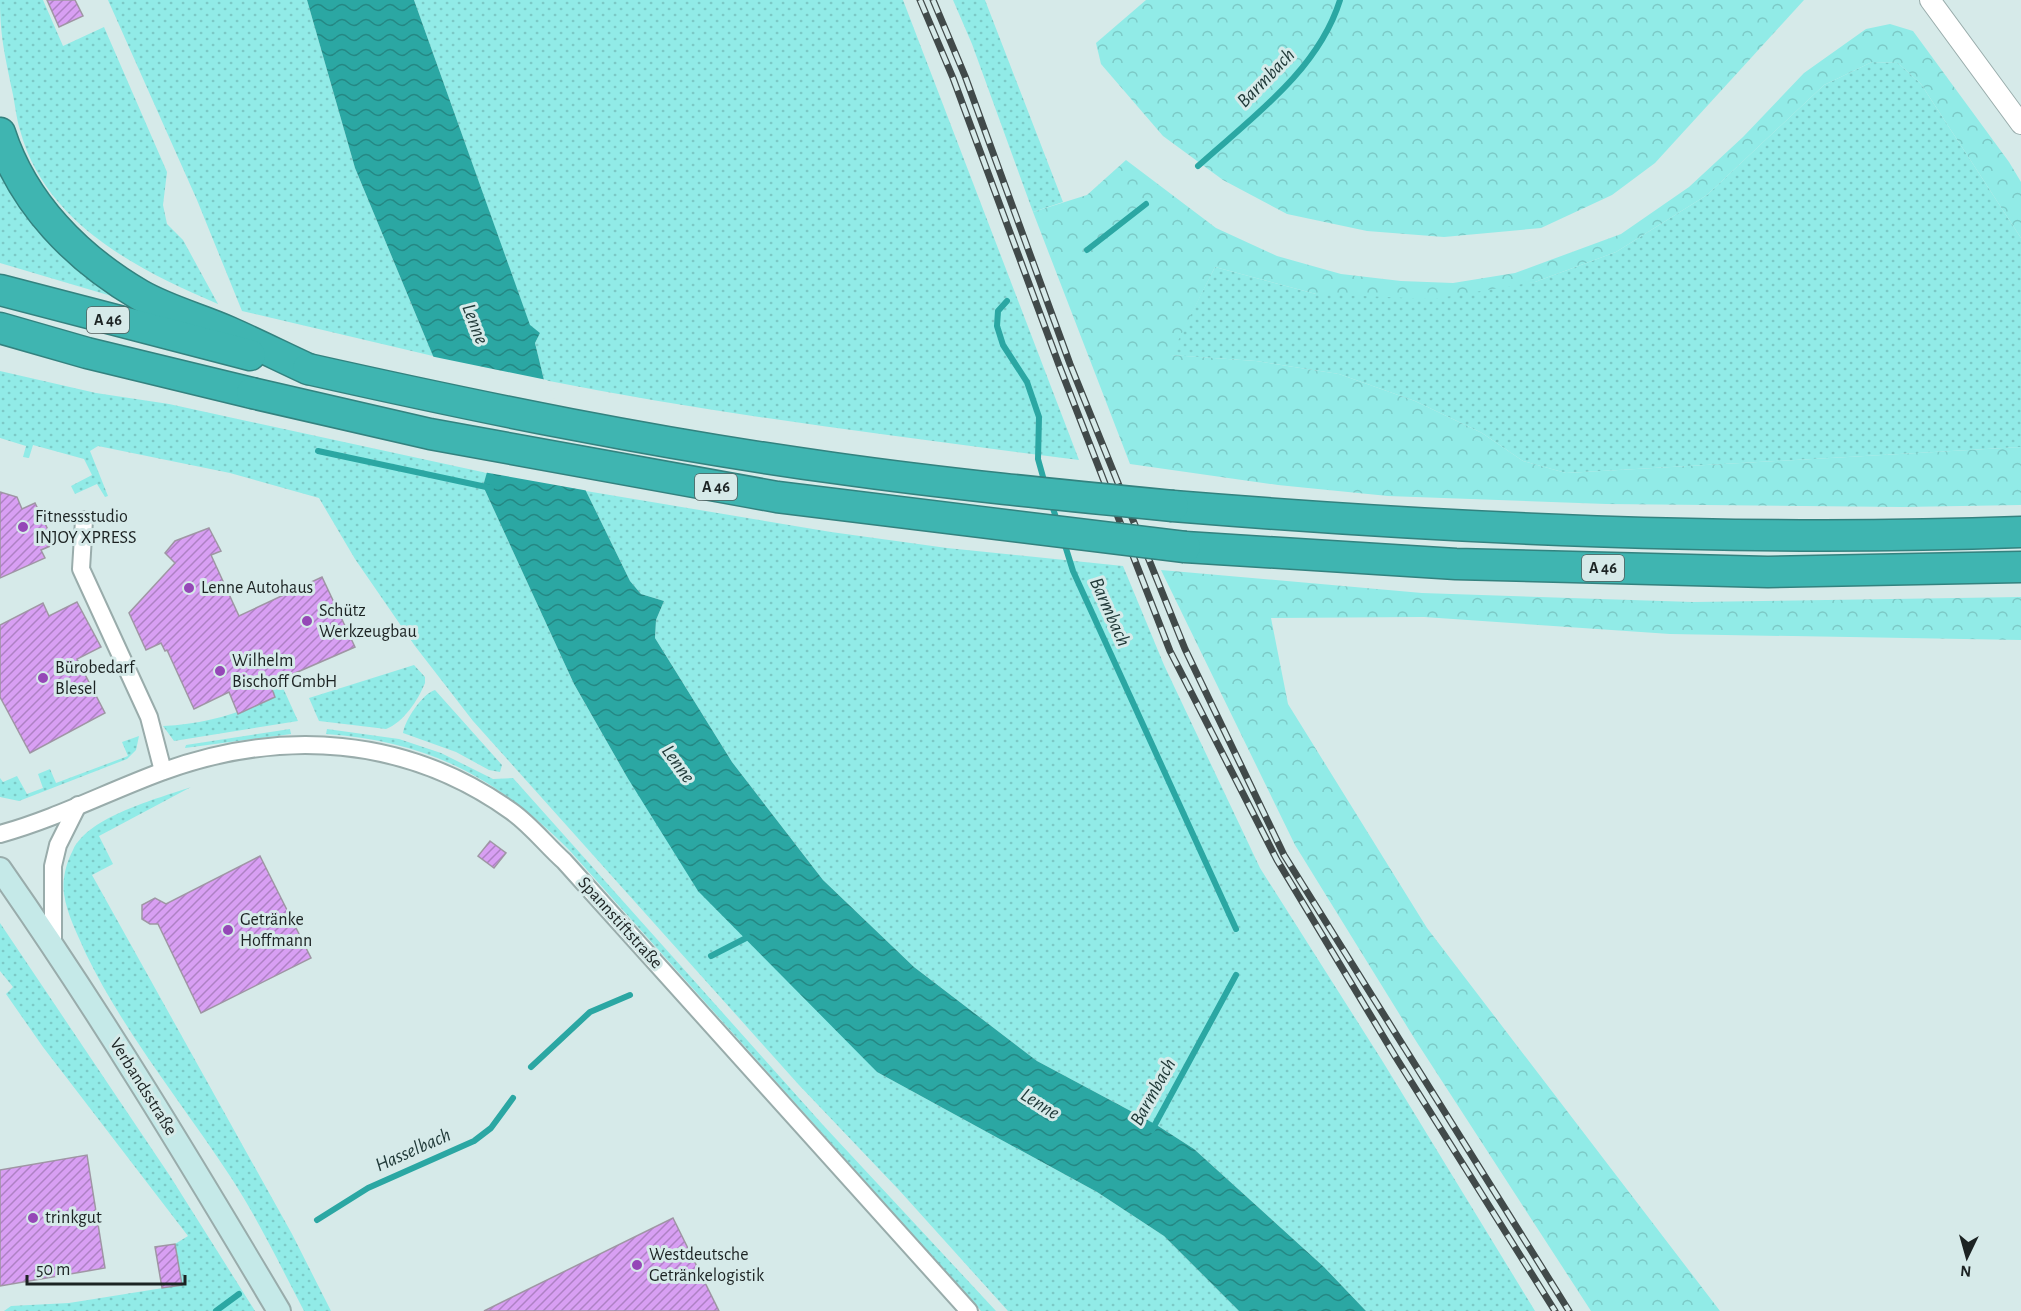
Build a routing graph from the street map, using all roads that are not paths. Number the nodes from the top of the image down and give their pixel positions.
1 (1930, 0) edge
2 (2021, 124) edge
3 (0, 133) edge
4 (0, 290) edge
5 (0, 328) edge
6 (232, 342) junction
7 (84, 520) dead end
8 (2021, 532) edge
9 (2021, 567) edge
10 (163, 771) junction
11 (78, 805) junction
12 (0, 834) edge
13 (0, 869) edge
14 (53, 945) junction
15 (279, 1311) edge
16 (969, 1311) edge

1 - 2 street
3 - 6 highway
4 - 6 highway, A 46
5 - 9 highway, A 46, bridge
6 - 8 highway, A 46, bridge
7 - 10 street
10 - 11 street, Spannstiftstraße
10 - 16 street, Spannstiftstraße
11 - 12 street, Spannstiftstraße
11 - 14 street
13 - 14 main road, Verbandsstraße
14 - 15 main road, Verbandsstraße

